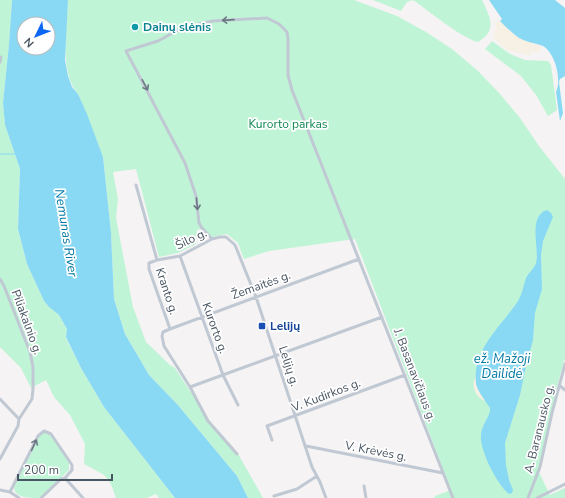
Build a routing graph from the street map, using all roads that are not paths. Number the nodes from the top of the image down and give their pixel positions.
1 (1, 58) edge
2 (0, 62) edge
3 (136, 185) dead end
4 (212, 239) junction
5 (231, 241) joint
6 (180, 256) junction
7 (359, 259) junction
8 (157, 260) junction
9 (0, 279) edge
10 (256, 297) junction
11 (201, 317) junction
12 (382, 317) junction
13 (170, 328) junction
14 (276, 356) junction
15 (565, 364) edge
16 (223, 375) junction
17 (405, 375) junction
18 (559, 385) junction
19 (190, 387) junction
20 (565, 390) edge
21 (0, 398) edge
22 (238, 405) dead end
23 (296, 416) junction
24 (19, 419) junction
25 (272, 440) dead end
26 (306, 446) junction
27 (237, 454) dead end
28 (0, 460) edge
29 (443, 473) junction
30 (317, 476) junction
31 (65, 478) junction
32 (565, 484) edge
33 (364, 486) dead end
34 (0, 490) edge
35 (10, 492) junction
36 (274, 496) dead end
37 (19, 498) edge
38 (41, 498) edge
39 (84, 498) edge
40 (326, 498) edge
41 (366, 498) edge
42 (453, 498) edge
43 (528, 498) edge
44 (538, 498) edge

1 - 2 street
3 - 8 street, Kranto g.
4 - 5 street, Šilo g.
4 - 6 street, Šilo g.
7 -> 4 street, J. Basanavičiaus g.
5 - 10 street, Lelijų g.
6 - 8 street, Šilo g.
6 - 11 street, Kurorto g.
7 - 10 street, Žemaitės g.
7 - 12 street, J. Basanavičiaus g.
8 - 13 street, Kranto g.
9 - 24 street, Piliakalnio g.
10 - 11 street, Žemaitės g.
10 - 14 street, Lelijų g.
11 - 13 street, Žemaitės g.
11 - 16 street, Kurorto g.
12 - 14 street
12 - 17 street, J. Basanavičiaus g.
13 - 19 street, Kranto g.
14 - 16 street
14 - 23 street, Lelijų g.
15 - 18 street, A. Baranausko g.
16 - 19 street
16 - 22 street, Kurorto g.
17 - 23 street, V. Kudirkos g.
17 - 29 street, J. Basanavičiaus g.
18 - 20 street
18 - 43 street, A. Baranausko g.
19 - 27 street, Kranto g.
21 - 24 street
23 - 25 street, V. Kudirkos g.
23 - 26 street, Lelijų g.
24 - 28 street, Piliakalnio g.
26 - 29 street, V. Krėvės g.
26 - 30 street, Lelijų g.
29 - 42 street, J. Basanavičiaus g.
30 - 36 street
30 - 40 street, Lelijų g.
35 -> 31 street
31 - 38 street
31 - 39 street
32 - 44 street
33 - 41 street
34 - 35 street
35 - 37 street

